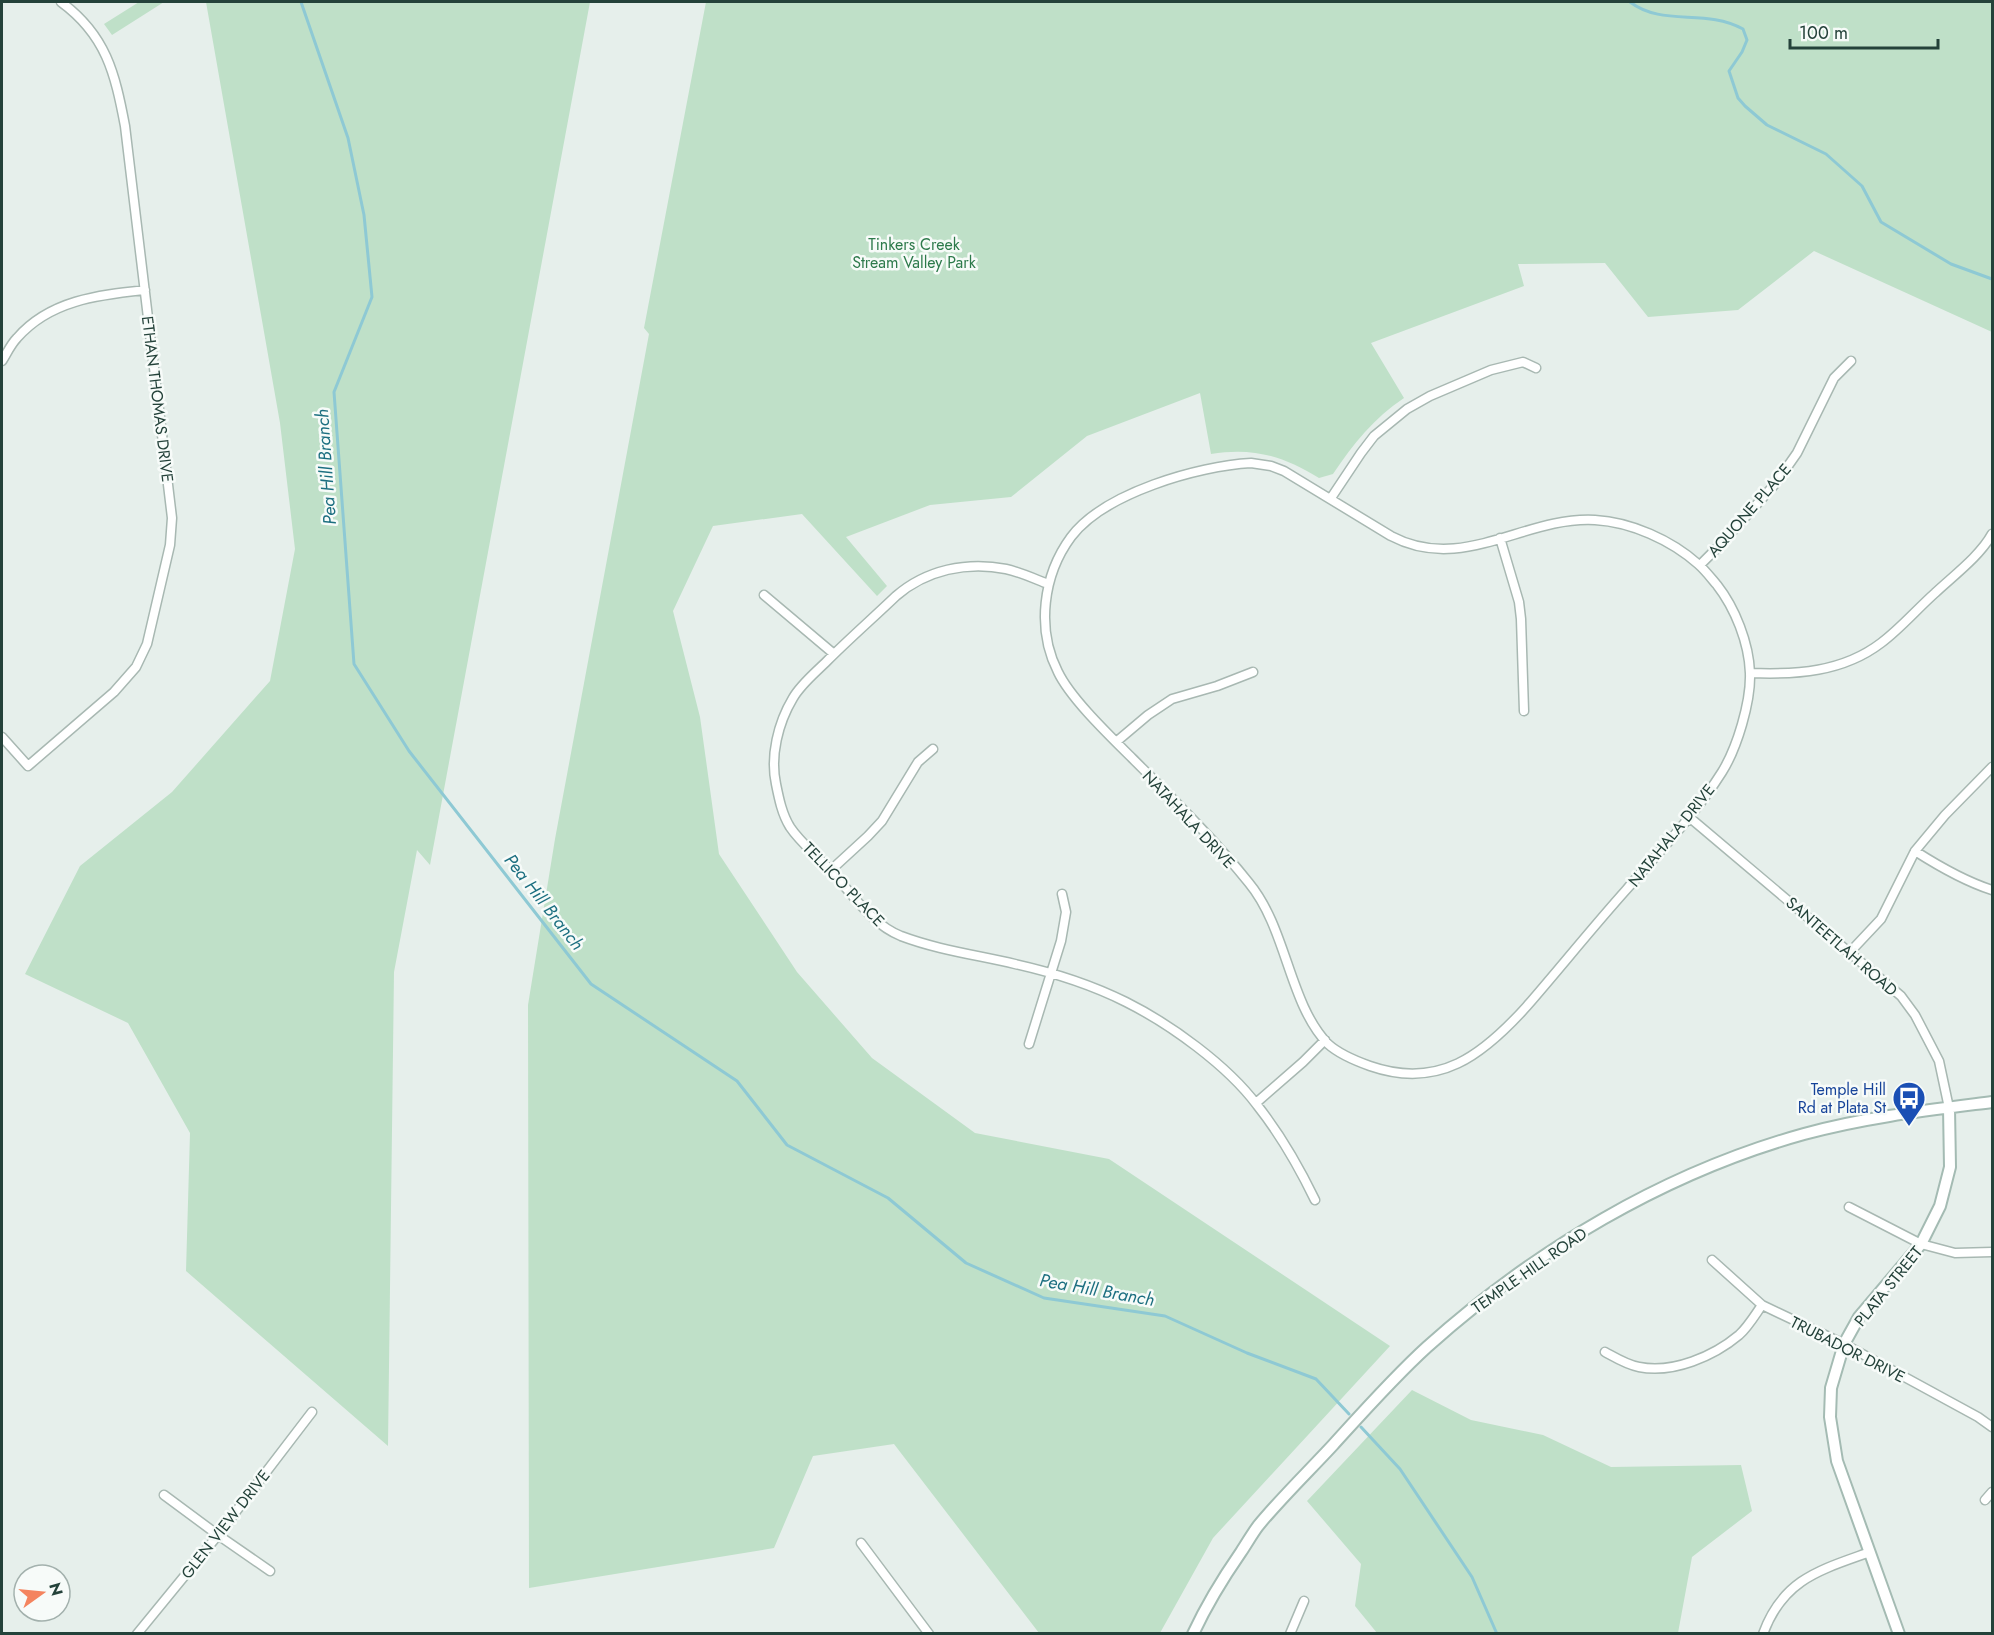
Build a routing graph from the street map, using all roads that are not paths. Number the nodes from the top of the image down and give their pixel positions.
1 (61, 2) edge
2 (145, 290) junction
3 (2, 361) edge
4 (1851, 362) dead end
5 (1536, 368) dead end
6 (1331, 498) junction
7 (1992, 534) edge
8 (1500, 538) junction
9 (1700, 565) junction
10 (1048, 584) junction
11 (764, 595) dead end
12 (834, 654) junction
13 (1253, 672) dead end
14 (1750, 673) junction
15 (1524, 711) dead end
16 (2, 737) edge
17 (1116, 742) junction
18 (933, 749) dead end
19 (1992, 767) edge
20 (1689, 817) junction
21 (1914, 851) junction
22 (831, 870) junction
23 (1992, 890) edge
24 (1062, 894) dead end
25 (1850, 952) junction
26 (1053, 974) junction
27 (1325, 1040) junction
28 (1029, 1044) dead end
29 (1992, 1102) edge
30 (1256, 1103) junction
31 (1949, 1108) junction
32 (1315, 1200) dead end
33 (1849, 1207) dead end
34 (1922, 1244) junction
35 (1992, 1252) edge
36 (1712, 1260) dead end
37 (1762, 1305) junction
38 (1844, 1344) junction
39 (1605, 1352) dead end
40 (312, 1412) dead end
41 (1992, 1427) edge
42 (1992, 1492) edge
43 (164, 1495) dead end
44 (1985, 1500) dead end
45 (218, 1535) junction
46 (861, 1543) dead end
47 (1870, 1552) junction
48 (270, 1571) dead end
49 (1304, 1601) dead end
50 (137, 1634) edge
51 (929, 1634) edge
52 (1193, 1634) edge
53 (1290, 1634) edge
54 (1763, 1634) edge
55 (1899, 1634) edge

1 - 2 street, ETHAN THOMAS DRIVE
2 - 3 street
2 - 16 street, ETHAN THOMAS DRIVE
4 - 9 street, AQUONE PLACE
5 - 6 street
6 - 8 street, NATAHALA DRIVE
6 - 10 street, NATAHALA DRIVE
7 - 14 street
8 - 9 street, NATAHALA DRIVE
8 - 15 street
9 - 14 street, NATAHALA DRIVE
10 - 12 street, TELLICO PLACE
10 - 17 street, NATAHALA DRIVE
11 - 12 street
12 - 22 street, TELLICO PLACE
13 - 17 street
14 - 20 street, NATAHALA DRIVE
17 - 27 street, NATAHALA DRIVE
18 - 22 street
19 - 21 street
20 - 25 street, SANTEETLAH ROAD
20 - 27 street, NATAHALA DRIVE
21 - 23 street
21 - 25 street
22 - 26 street, TELLICO PLACE
24 - 26 street
25 - 31 street, SANTEETLAH ROAD
26 - 28 street
26 - 30 street, TELLICO PLACE
27 - 30 street
29 - 31 main road, TEMPLE HILL ROAD
30 - 32 street, TELLICO PLACE
31 - 34 main road, PLATA STREET
31 - 52 main road, TEMPLE HILL ROAD
33 - 34 street
34 - 35 street
34 - 38 main road, PLATA STREET
36 - 37 street, TRUBADOR DRIVE
37 - 38 street, TRUBADOR DRIVE
37 - 39 street
38 - 41 street, TRUBADOR DRIVE
38 - 47 main road, PLATA STREET
40 - 45 street, GLEN VIEW DRIVE
42 - 44 street
43 - 45 street
45 - 48 street
45 - 50 street, GLEN VIEW DRIVE
46 - 51 street
47 - 54 street
47 - 55 main road, PLATA STREET
49 - 53 street

